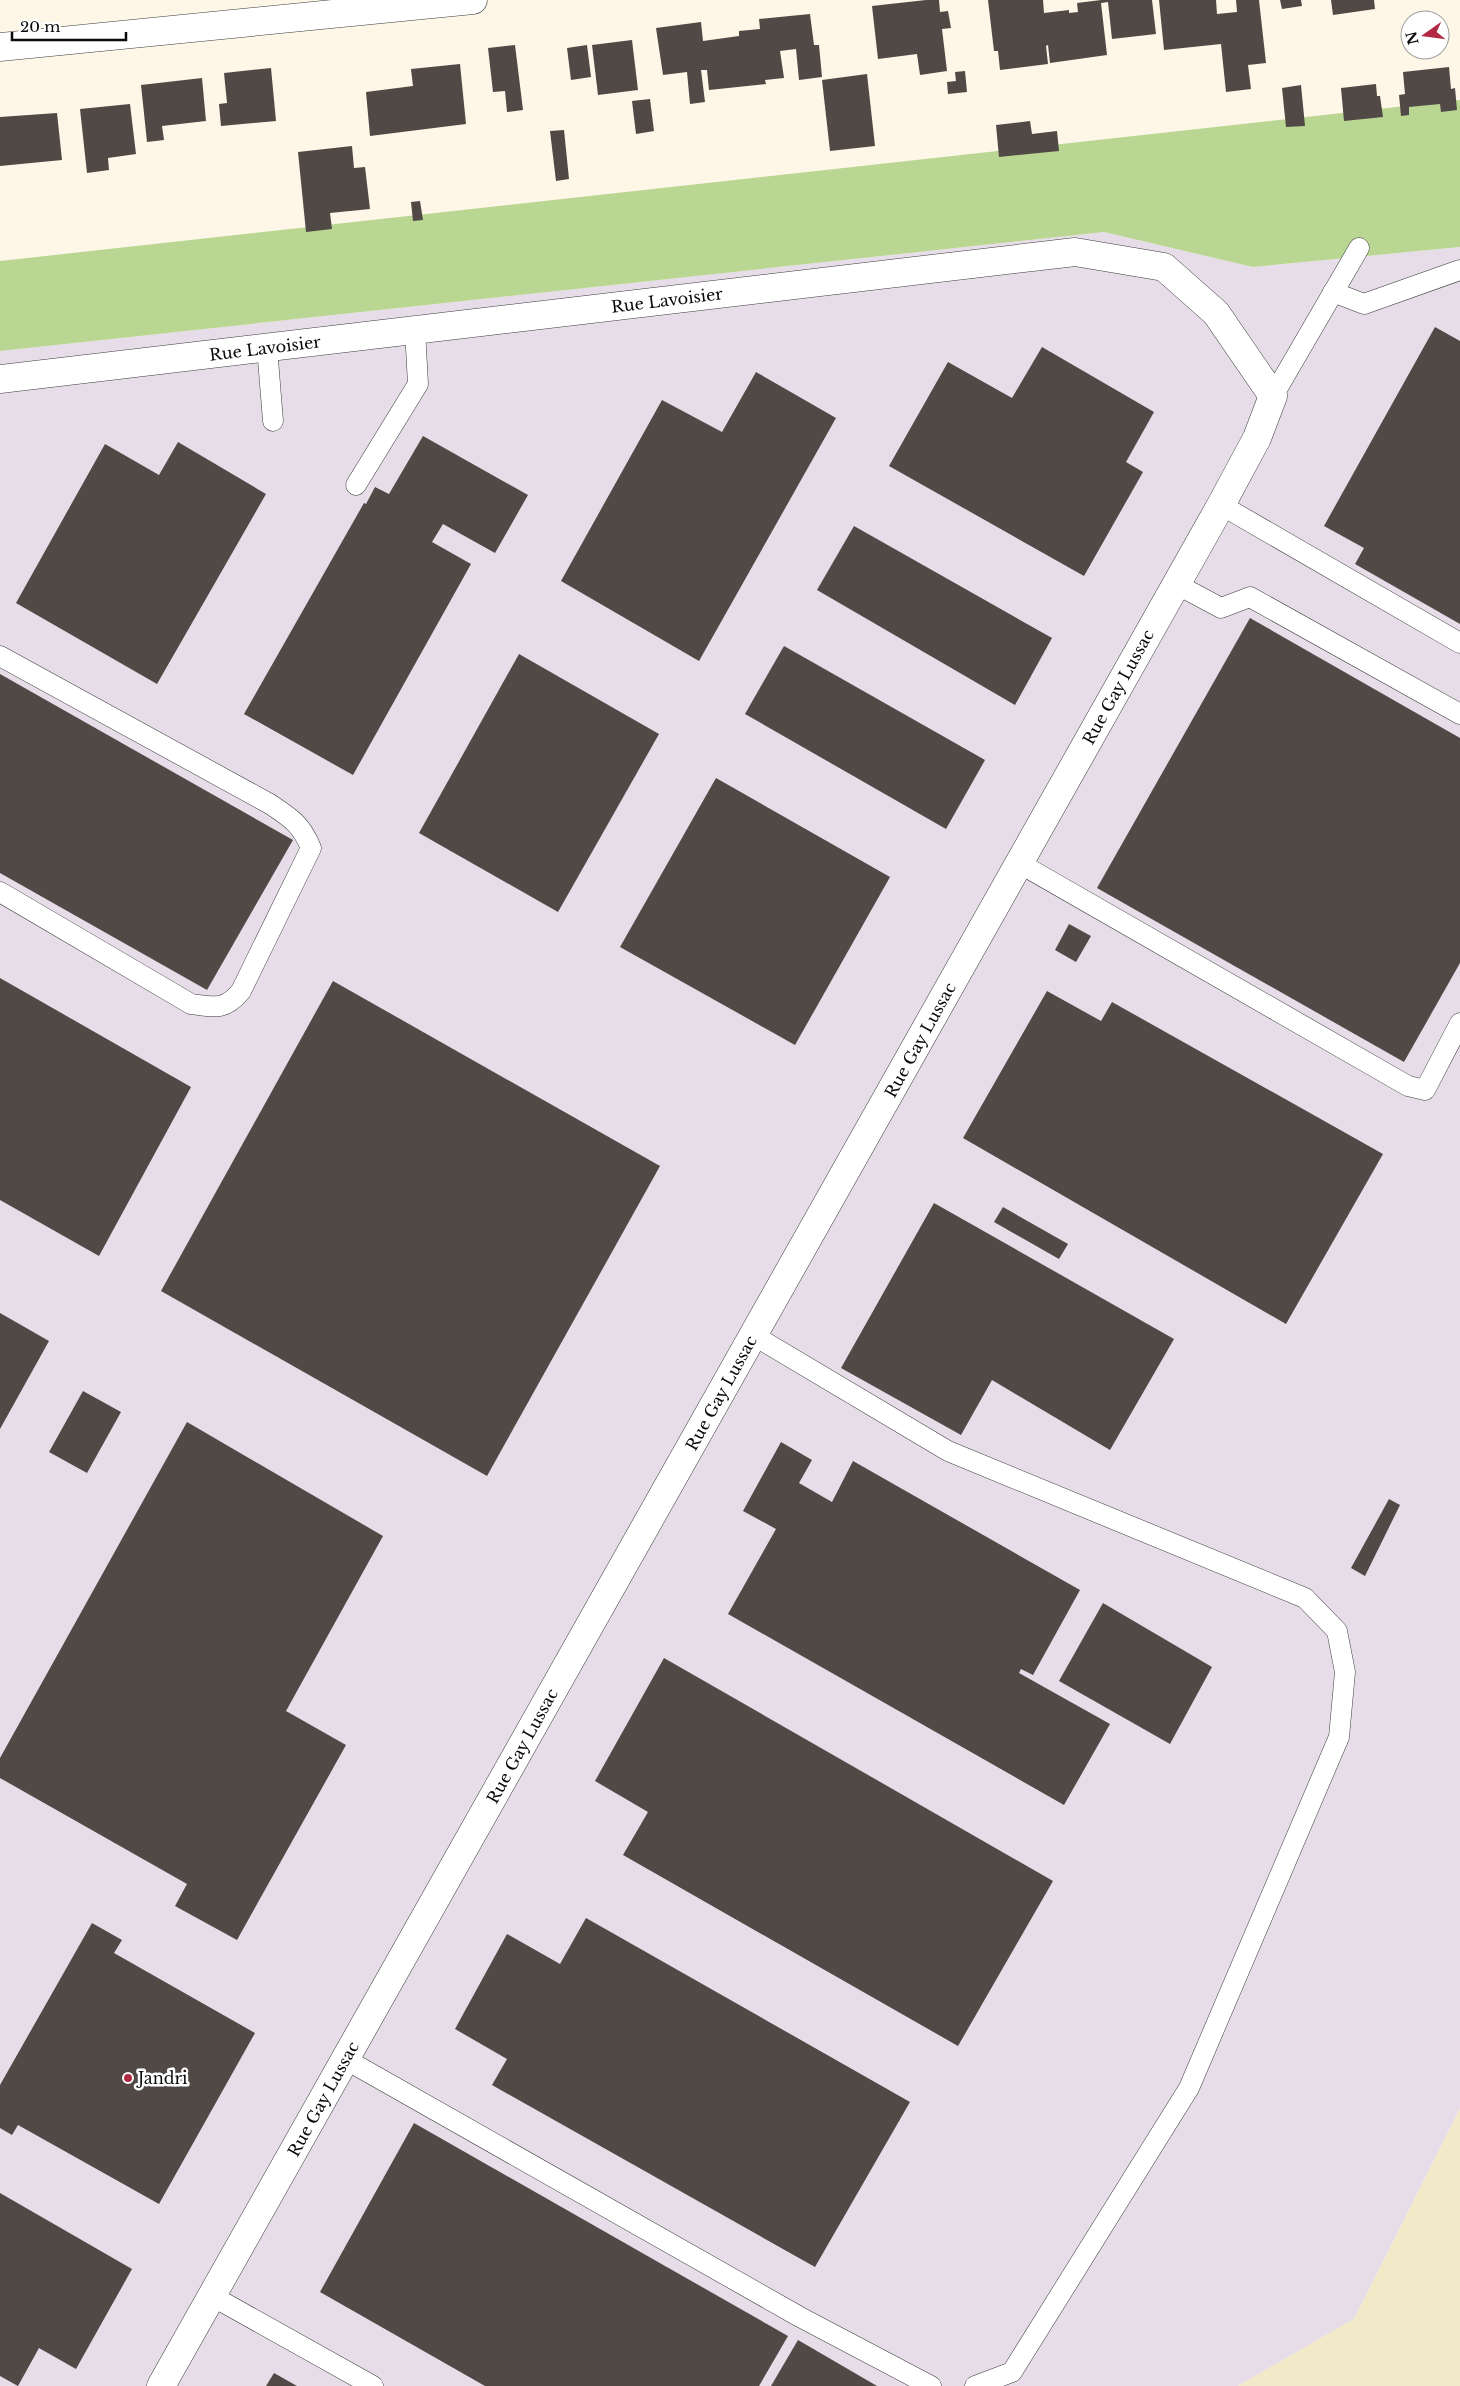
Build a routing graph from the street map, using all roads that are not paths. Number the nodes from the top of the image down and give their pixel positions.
1 (473, 0) edge
2 (383, 5) edge
3 (0, 47) edge
4 (1359, 248) dead end
5 (1460, 270) edge
6 (1333, 292) junction
7 (416, 330) junction
8 (267, 347) junction
9 (0, 379) edge
10 (1273, 396) junction
11 (273, 421) dead end
12 (356, 485) dead end
13 (1221, 505) junction
14 (1176, 584) junction
15 (1460, 643) edge
16 (0, 656) edge
17 (1460, 714) edge
18 (1020, 863) junction
19 (0, 892) edge
20 (1460, 1023) edge
21 (753, 1335) junction
22 (346, 2059) junction
23 (212, 2296) junction
24 (161, 2386) edge
25 (373, 2386) edge
26 (931, 2386) edge
27 (975, 2386) edge

1 - 2 street
2 - 3 street
4 - 6 lane
5 - 6 lane
6 - 10 lane
7 - 8 street, Rue Lavoisier
7 - 10 street, Rue Lavoisier
7 - 12 lane
8 - 9 street, Rue Lavoisier
8 - 11 lane
10 - 13 street, Rue Gay Lussac
13 - 14 street, Rue Gay Lussac
13 - 15 lane
14 - 17 lane
14 - 18 street, Rue Gay Lussac
16 - 19 lane
18 - 20 lane
18 - 21 street, Rue Gay Lussac
21 - 22 street, Rue Gay Lussac
21 - 27 lane
22 - 23 street, Rue Gay Lussac
22 - 26 lane
23 - 24 street, Rue Gay Lussac
23 - 25 lane

